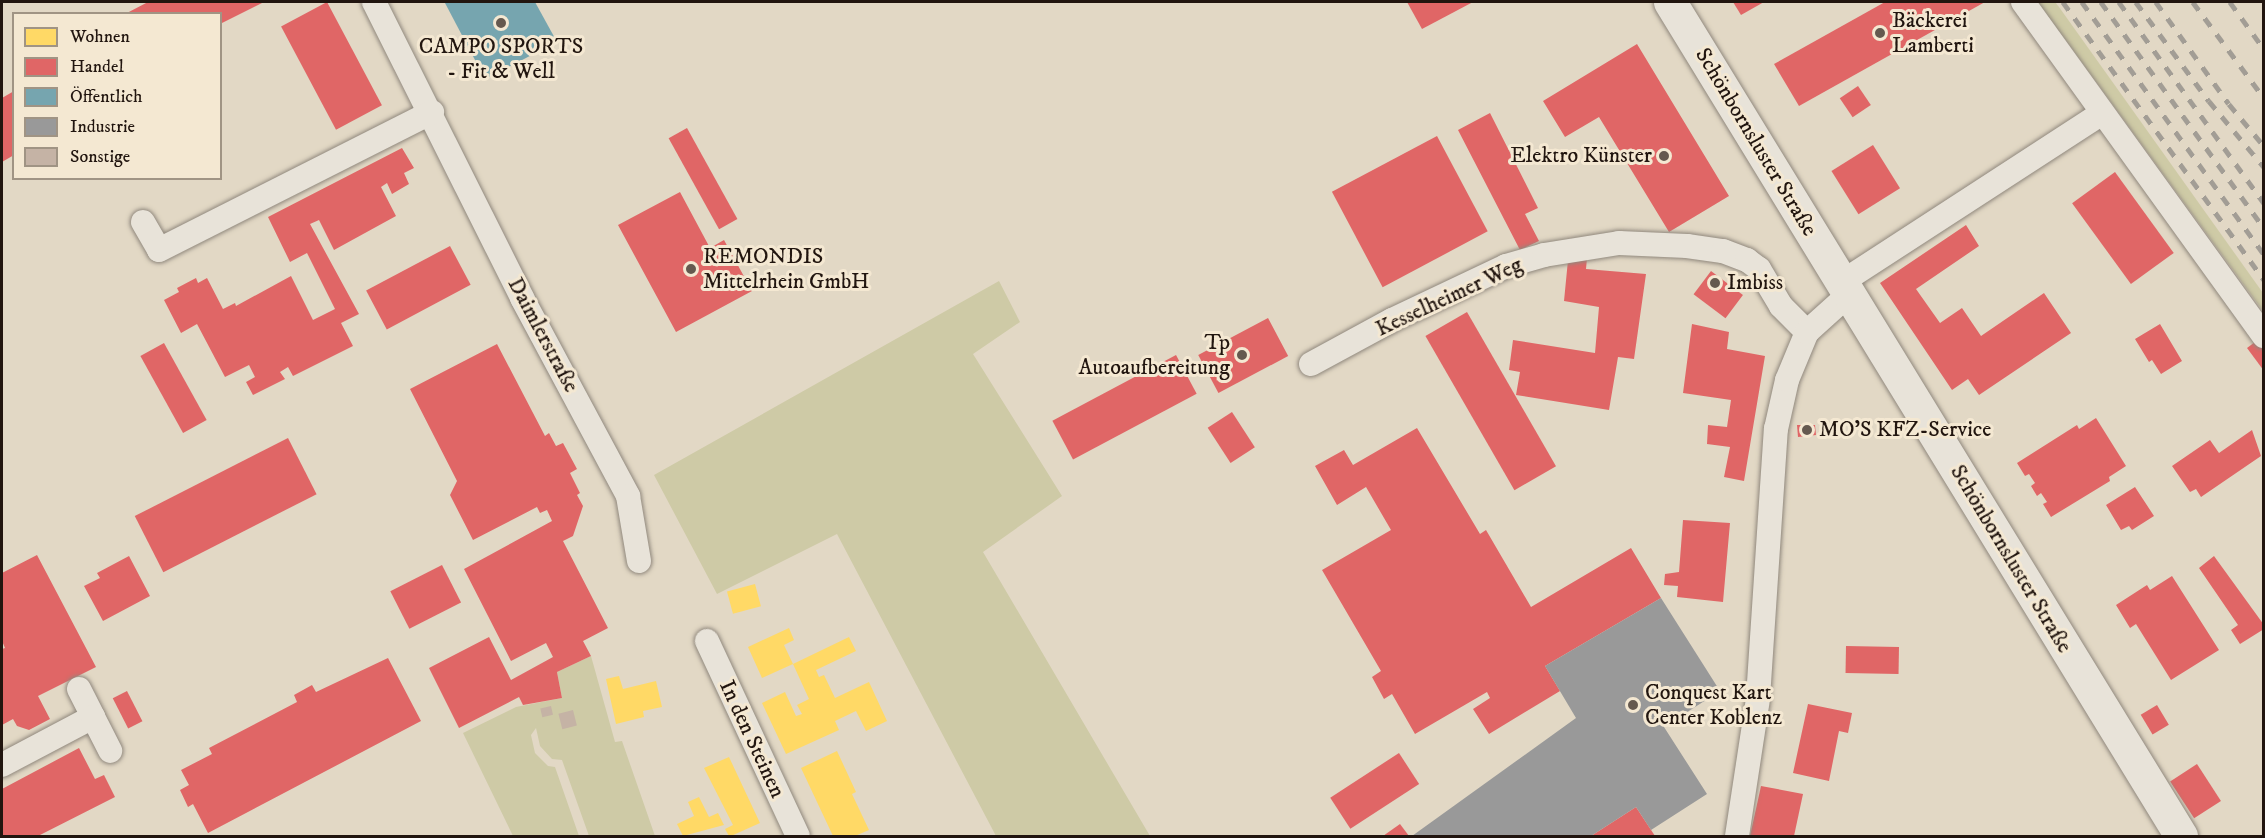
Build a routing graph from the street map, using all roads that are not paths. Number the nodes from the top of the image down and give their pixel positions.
1 (374, 2) edge
2 (1670, 2) edge
3 (2023, 2) edge
4 (432, 112) junction
5 (2102, 113) junction
6 (143, 222) dead end
7 (1845, 288) junction
8 (1807, 333) junction
9 (2264, 336) edge
10 (1311, 364) dead end
11 (639, 561) dead end
12 (707, 642) dead end
13 (79, 689) dead end
14 (93, 717) junction
15 (110, 751) dead end
16 (2, 765) edge
17 (798, 837) edge
18 (1737, 837) edge
19 (2181, 837) edge

1 - 4 street, Daimlerstraße
2 - 7 street, Schönbornsluster Straße
3 - 5 street
4 - 6 street
4 - 11 street, Daimlerstraße
5 - 7 street
5 - 9 street
7 - 8 street
7 - 19 street, Schönbornsluster Straße
8 - 10 street, Kesselheimer Weg
8 - 18 street
12 - 17 street, In den Steinen
13 - 14 street
14 - 15 street
14 - 16 street

